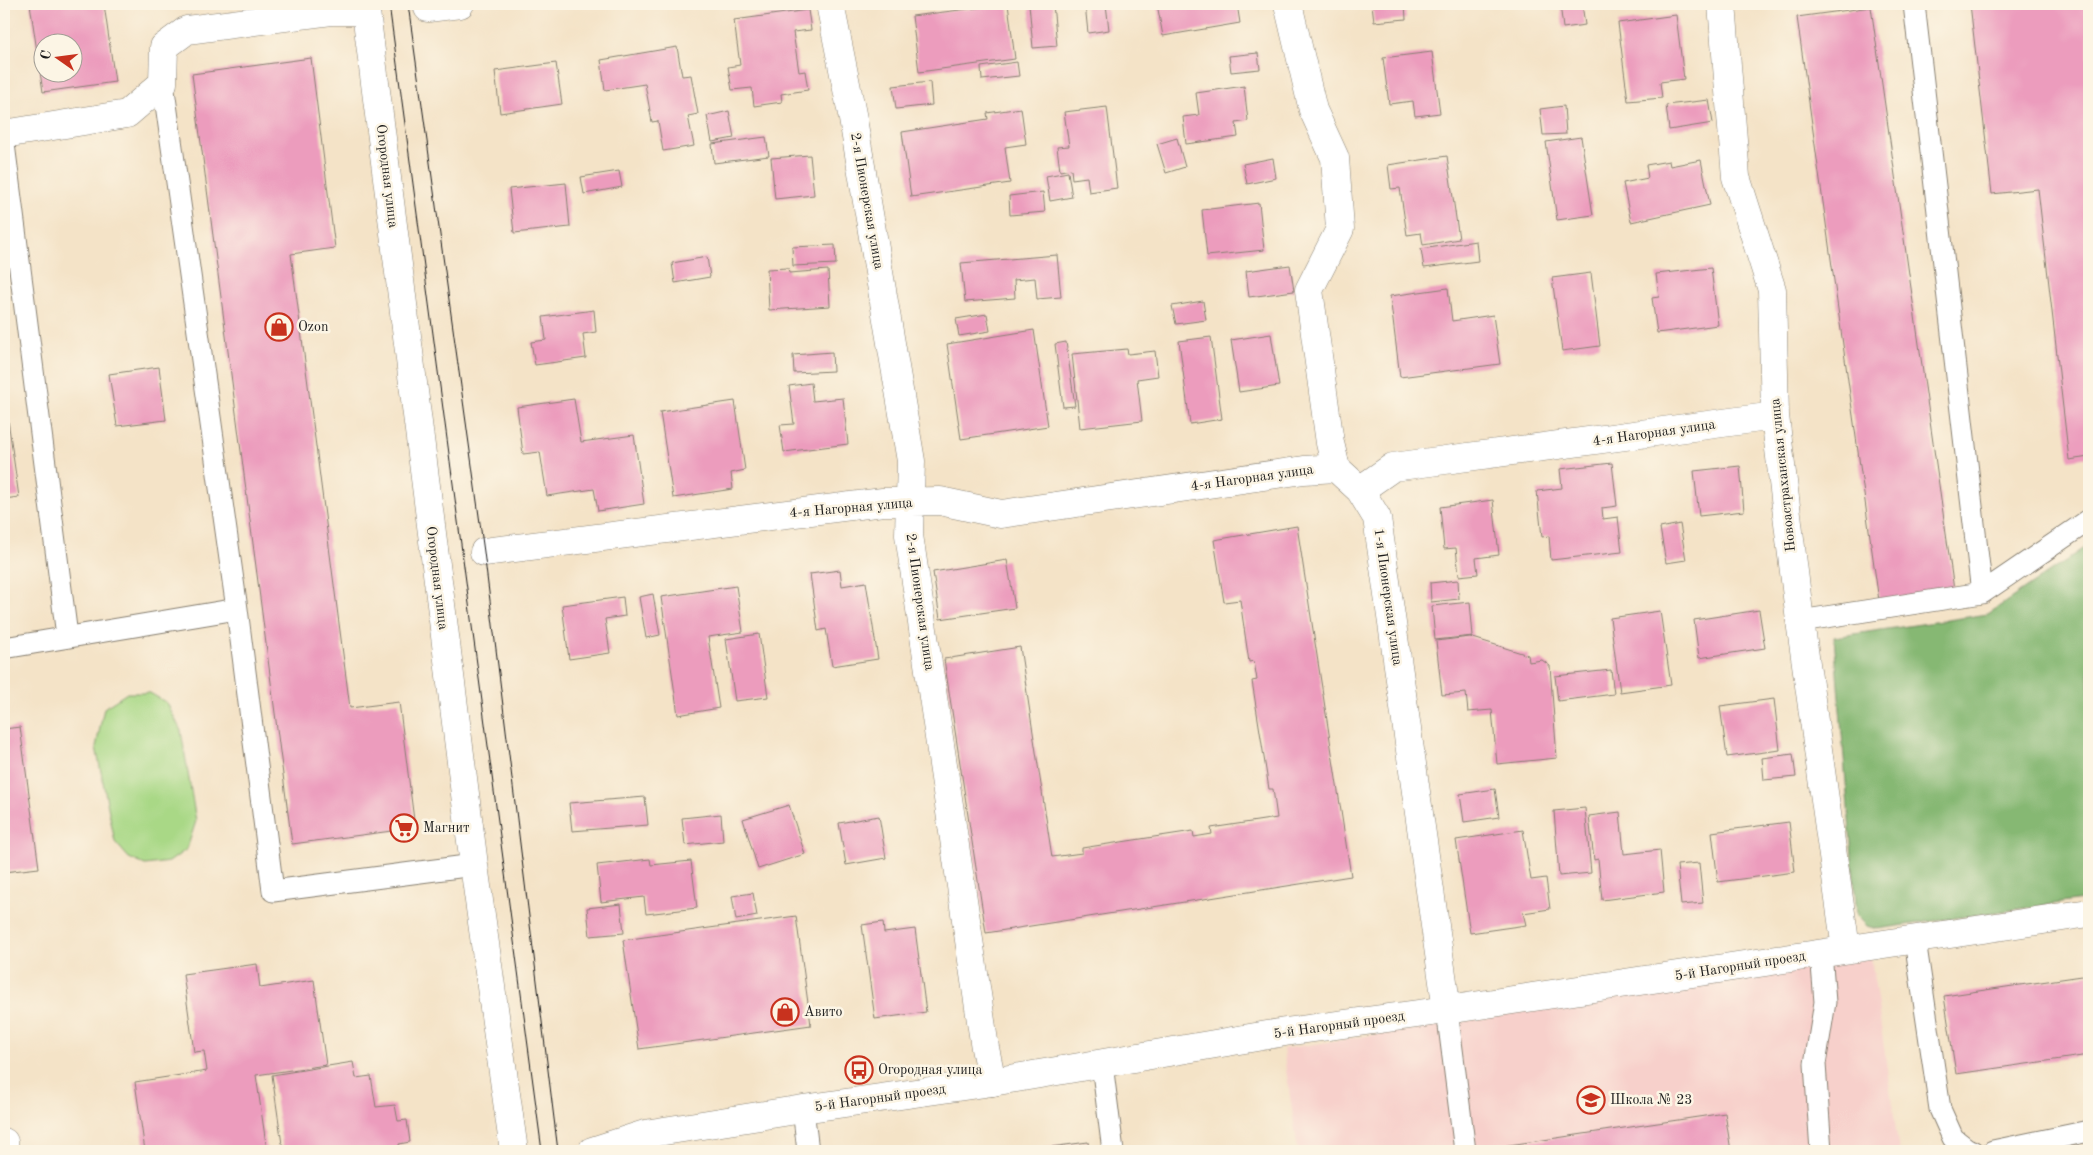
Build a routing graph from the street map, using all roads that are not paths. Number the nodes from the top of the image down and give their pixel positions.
1 (460, 4) edge
2 (830, 4) edge
3 (1288, 4) edge
4 (1722, 4) edge
5 (1914, 4) edge
6 (428, 6) edge
7 (365, 8) edge
8 (163, 83) junction
9 (4, 134) edge
10 (4, 144) edge
11 (1775, 416) junction
12 (1336, 468) junction
13 (1360, 490) junction
14 (911, 501) junction
15 (2089, 520) edge
16 (484, 552) dead end
17 (1982, 593) junction
18 (237, 609) junction
19 (1800, 621) junction
20 (67, 636) junction
21 (4, 648) edge
22 (474, 865) junction
23 (2089, 913) edge
24 (1915, 940) junction
25 (1834, 951) junction
26 (1447, 1010) junction
27 (1102, 1064) junction
28 (992, 1082) junction
29 (803, 1109) junction
30 (2089, 1131) edge
31 (4, 1142) edge
32 (5, 1151) edge
33 (514, 1151) edge
34 (592, 1151) edge
35 (808, 1151) edge
36 (1113, 1151) edge
37 (1464, 1151) edge
38 (1820, 1151) edge
39 (1974, 1151) edge
40 (1994, 1151) edge

1 - 6 street
2 - 14 street, 2-я Пионерская улица
3 - 12 street
4 - 11 street, Новоастраханская улица
5 - 17 lane
7 - 8 street
7 - 22 street, Огородная улица
8 - 9 street
8 - 18 lane
10 - 20 lane
11 - 13 street, 4-я Нагорная улица
11 - 19 street, Новоастраханская улица
12 - 13 street, 1-я Пионерская улица
12 - 14 street, 4-я Нагорная улица
13 - 26 street, 1-я Пионерская улица
14 - 16 street, 4-я Нагорная улица
14 - 28 street, 2-я Пионерская улица
15 - 17 lane
17 - 19 lane
18 - 20 lane
18 - 22 lane
19 - 25 street, Новоастраханская улица
20 - 21 lane
22 - 33 street, Огородная улица
23 - 24 street, 5-й Нагорный проезд
24 - 25 street, 5-й Нагорный проезд
24 - 39 lane
25 - 26 street, 5-й Нагорный проезд
25 - 38 lane
26 - 27 street, 5-й Нагорный проезд
26 - 37 lane
27 - 28 street, 5-й Нагорный проезд
27 - 36 lane
28 - 29 street, 5-й Нагорный проезд
29 - 34 street, 5-й Нагорный проезд
29 - 35 lane
30 - 40 lane
31 - 32 street

